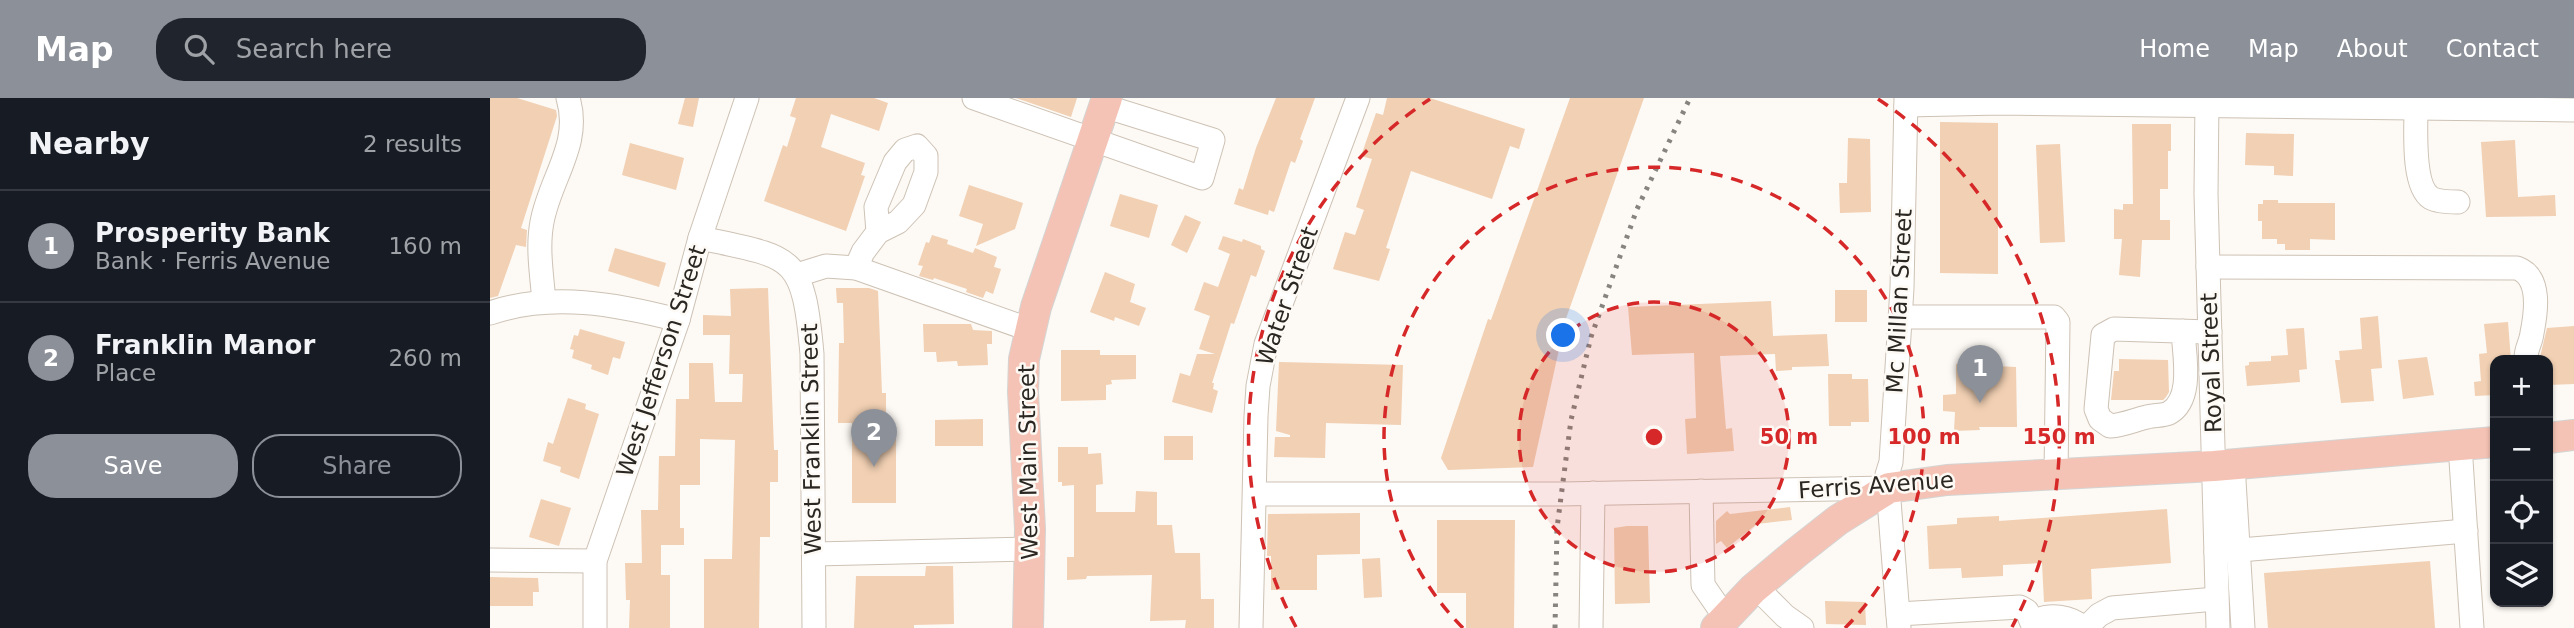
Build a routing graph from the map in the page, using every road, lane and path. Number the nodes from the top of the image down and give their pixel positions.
1 (568, 98) edge
2 (747, 98) edge
3 (974, 98) edge
4 (1358, 98) edge
5 (1906, 101) edge
6 (1105, 102) edge
7 (2207, 102) edge
8 (2416, 108) junction
9 (2574, 110) edge
10 (1092, 141) junction
11 (2458, 202) dead end
12 (878, 232) dead end
13 (700, 238) junction
14 (2208, 267) junction
15 (856, 268) junction
16 (797, 275) junction
17 (544, 302) junction
18 (490, 313) edge
19 (1900, 317) junction
20 (678, 320) junction
21 (1031, 330) junction
22 (2183, 331) junction
23 (2210, 332) junction
24 (2525, 355) edge
25 (2212, 392) junction
26 (2185, 394) junction
27 (2574, 435) edge
28 (2553, 437) edge
29 (2490, 442) edge
30 (2460, 445) junction
31 (2223, 465) junction
32 (2056, 475) junction
33 (1889, 488) junction
34 (1701, 491) junction
35 (1593, 493) junction
36 (1255, 494) junction
37 (2466, 531) junction
38 (1029, 549) junction
39 (2227, 551) junction
40 (815, 554) junction
41 (490, 560) edge
42 (595, 561) junction
43 (1756, 587) junction
44 (2216, 599) junction
45 (1898, 621) edge
46 (1718, 624) edge
47 (2034, 625) edge
48 (595, 628) edge
49 (814, 628) edge
50 (1028, 628) edge
51 (1251, 628) edge
52 (1591, 628) edge
53 (1802, 628) edge
54 (2085, 628) edge
55 (2218, 628) edge
56 (2243, 628) edge
57 (2472, 628) edge

1 - 17 street
2 - 13 street, West Jefferson Street
3 - 10 street
4 - 36 street, Water Street
5 - 7 street
5 - 19 street, Mc Millan Street
6 - 10 main road, West Main Street
6 - 10 street
7 - 8 street
7 - 14 street, Royal Street
8 - 9 street
8 - 11 street
10 - 21 main road, West Main Street
12 - 15 street
13 - 16 street
13 - 20 street, West Jefferson Street
14 - 23 street, Royal Street
14 - 24 street
15 - 16 street
15 - 21 street
16 - 40 street, West Franklin Street
17 - 18 street
17 - 20 street
19 - 32 street
19 - 33 street, Mc Millan Street
20 - 42 street, West Jefferson Street
21 - 38 main road, West Main Street
22 - 23 street
22 - 26 street
22 - 26 street
23 - 25 street, Royal Street
25 - 26 street
25 - 31 street, Royal Street
27 - 28 main road
29 - 30 main road, Ferris Avenue
30 - 31 main road, Ferris Avenue
30 - 37 street
31 - 32 main road, Ferris Avenue
31 - 39 street, Royal Street
32 - 33 main road, Ferris Avenue
33 - 34 street, Ferris Avenue
33 - 43 main road
33 - 45 street, Mc Millan Street
34 - 35 street, Ferris Avenue
34 - 46 street
35 - 36 street, Ferris Avenue
35 - 52 street
36 - 51 street, Water Street
37 - 39 street
37 - 57 street
38 - 40 street
38 - 50 main road, West Main Street
39 - 44 street, Royal Street
39 - 56 street
40 - 49 street, West Franklin Street
41 - 42 street
42 - 48 street, West Jefferson Street
43 - 46 main road
43 - 53 street
44 - 54 street
44 - 55 street, Royal Street
45 - 47 street
47 - 54 street

